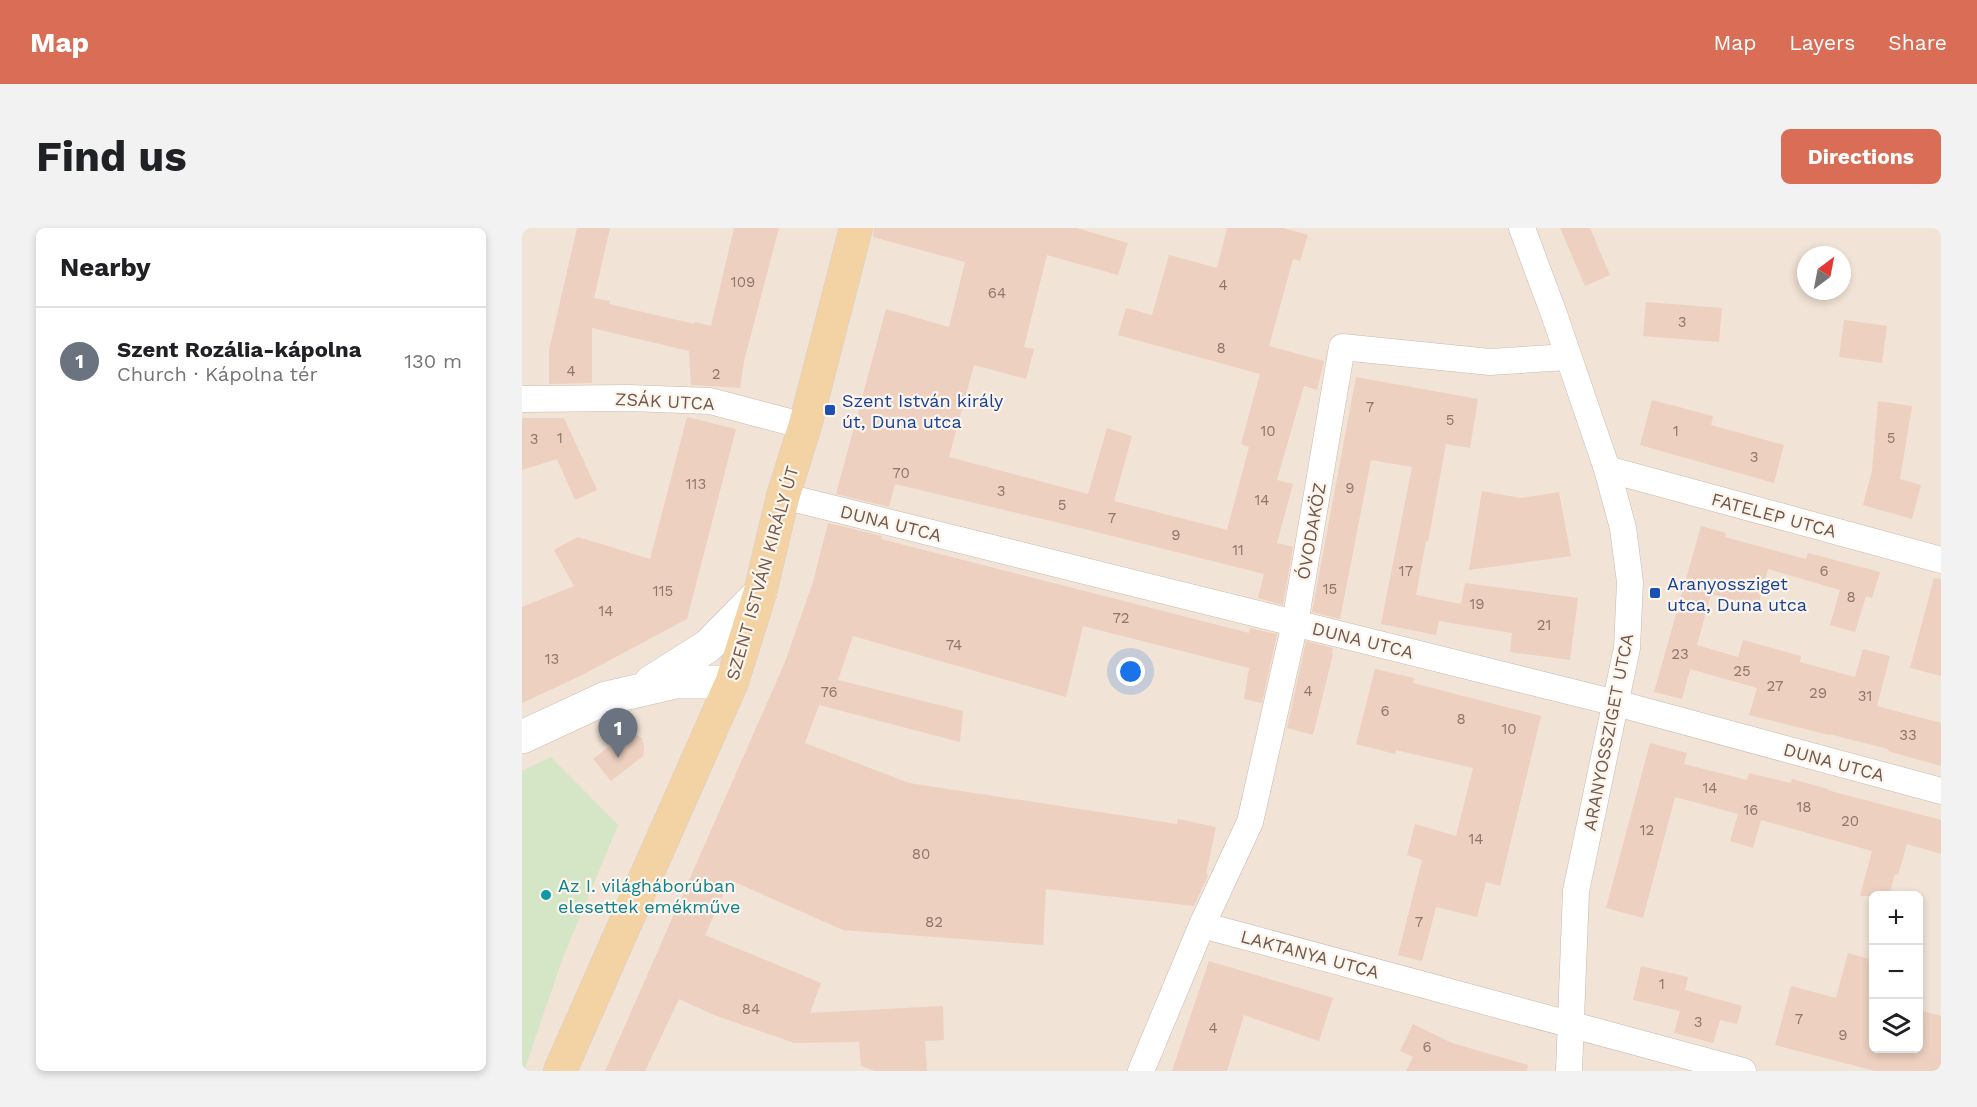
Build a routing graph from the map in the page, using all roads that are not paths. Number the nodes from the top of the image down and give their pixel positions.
1 (856, 228) edge
2 (1522, 228) edge
3 (1567, 357) junction
4 (522, 399) edge
5 (804, 426) junction
6 (1607, 469) junction
7 (783, 496) junction
8 (1941, 560) edge
9 (760, 593) junction
10 (1295, 623) junction
11 (732, 682) junction
12 (636, 692) junction
13 (1616, 703) junction
14 (522, 737) edge
15 (1941, 791) edge
16 (1202, 925) junction
17 (1570, 1024) junction
18 (560, 1071) edge
19 (1141, 1071) edge
20 (1569, 1071) edge
21 (1743, 1071) edge

1 - 5 main road, SZENT ISTVÁN KIRÁLY ÚT
2 - 3 street, ARANYOSSZIGET UTCA
3 - 6 street, ARANYOSSZIGET UTCA
3 - 10 street, ÓVODAKÖZ
4 - 5 street, ZSÁK UTCA
5 - 7 main road, SZENT ISTVÁN KIRÁLY ÚT
6 - 8 street, FATELEP UTCA
6 - 13 street, ARANYOSSZIGET UTCA
7 - 9 main road, SZENT ISTVÁN KIRÁLY ÚT
7 - 10 street, DUNA UTCA
9 - 11 main road, SZENT ISTVÁN KIRÁLY ÚT
9 - 12 street
10 - 13 street, DUNA UTCA
10 - 16 street, ÓVODAKÖZ
11 - 12 street
11 - 18 main road, SZENT ISTVÁN KIRÁLY ÚT
12 - 14 street
13 - 15 street, DUNA UTCA
13 - 17 street, ARANYOSSZIGET UTCA
16 - 17 street, LAKTANYA UTCA
16 - 19 street
17 - 20 street, ARANYOSSZIGET UTCA
17 - 21 street, LAKTANYA UTCA

